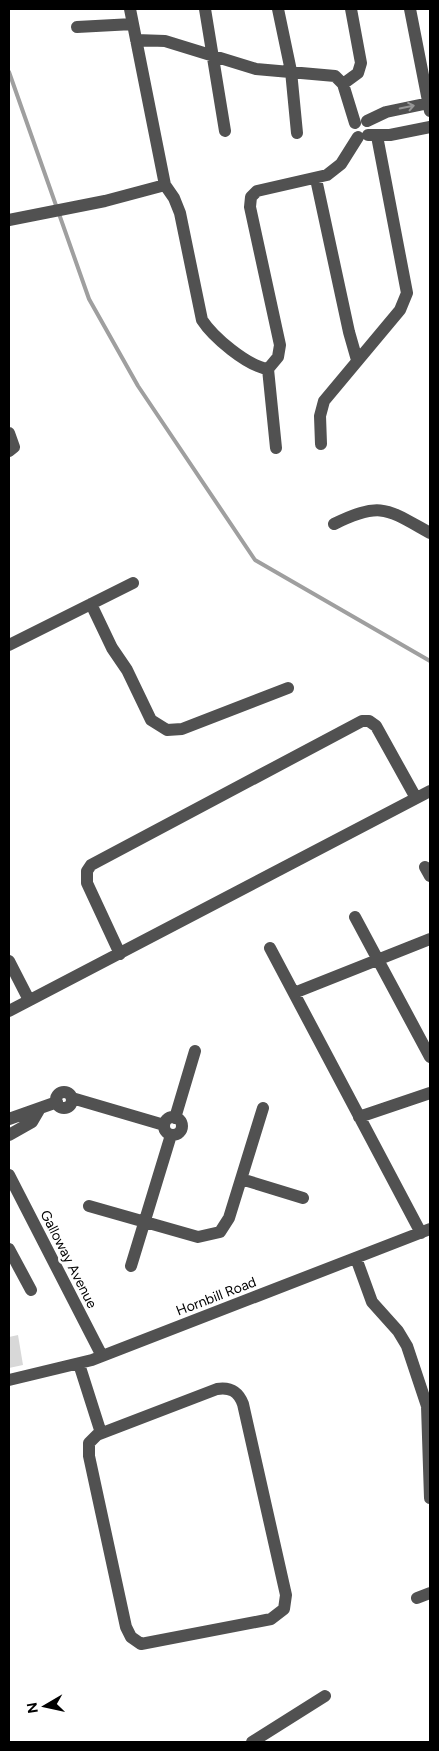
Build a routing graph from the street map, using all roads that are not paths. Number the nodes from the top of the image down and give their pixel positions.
1 (130, 9) edge
2 (205, 9) edge
3 (278, 9) edge
4 (351, 9) edge
5 (410, 9) edge
6 (133, 24) junction
7 (77, 27) dead end
8 (136, 40) junction
9 (212, 56) junction
10 (291, 71) junction
11 (427, 75) edge
12 (343, 84) junction
13 (429, 107) edge
14 (361, 122) junction
15 (430, 127) edge
16 (225, 131) dead end
17 (297, 133) dead end
18 (368, 136) junction
19 (316, 179) junction
20 (165, 185) junction
21 (9, 220) edge
22 (357, 360) junction
23 (268, 369) junction
24 (9, 433) edge
25 (321, 444) dead end
26 (276, 448) dead end
27 (9, 451) edge
28 (334, 524) dead end
29 (430, 533) edge
30 (133, 583) dead end
31 (91, 604) junction
32 (9, 645) edge
33 (288, 688) dead end
34 (430, 791) edge
35 (416, 798) junction
36 (355, 917) dead end
37 (430, 939) edge
38 (270, 948) dead end
39 (120, 954) junction
40 (379, 960) junction
41 (9, 961) edge
42 (294, 993) junction
43 (29, 1000) junction
44 (9, 1011) edge
45 (195, 1051) dead end
46 (430, 1057) edge
47 (430, 1093) edge
48 (263, 1108) dead end
49 (38, 1110) junction
50 (359, 1118) junction
51 (9, 1119) edge
52 (170, 1126) junction
53 (9, 1135) edge
54 (9, 1175) edge
55 (241, 1179) junction
56 (303, 1198) dead end
57 (89, 1206) dead end
58 (145, 1220) junction
59 (426, 1231) edge
60 (9, 1249) edge
61 (356, 1258) junction
62 (131, 1266) dead end
63 (31, 1290) dead end
64 (102, 1356) junction
65 (79, 1364) junction
66 (9, 1380) edge
67 (101, 1433) junction
68 (430, 1498) edge
69 (430, 1593) edge
70 (417, 1598) dead end
71 (325, 1696) dead end
72 (252, 1742) edge

1 - 6 street
2 - 9 street
3 - 10 street
4 - 12 street
5 - 11 street
6 - 7 street
6 - 8 street
8 - 9 street
8 - 20 street
9 - 10 street
9 - 16 street
10 - 12 street
10 - 17 street
11 - 13 street
12 - 14 street
14 -> 13 street
14 - 18 street
15 - 18 street
18 - 19 street
18 - 22 street
19 - 22 street
19 - 23 street
20 - 21 street
20 - 23 street
22 - 25 street
23 - 26 street
24 - 27 street
28 - 29 street
30 - 31 street
31 - 32 street
31 - 33 street
34 - 35 street
35 - 39 street
35 - 39 street
36 - 40 street
37 - 40 street
38 - 42 street
39 - 43 street
40 - 42 street
40 - 46 street
41 - 43 street
42 - 50 street
43 - 44 street
45 - 52 street
47 - 50 street
48 - 55 street
49 - 51 street
49 - 52 street
49 - 53 street
50 - 59 street
52 - 58 street
54 - 64 street, Galloway Avenue
55 - 56 street
55 - 58 street
57 - 58 street
58 - 62 street
59 - 61 street, Hornbill Road
60 - 63 street
61 - 64 street, Hornbill Road
61 - 68 street
64 - 65 street, Hornbill Road
65 - 66 street, Hornbill Road
65 - 67 street
67 - 67 street
69 - 70 street
71 - 72 street

